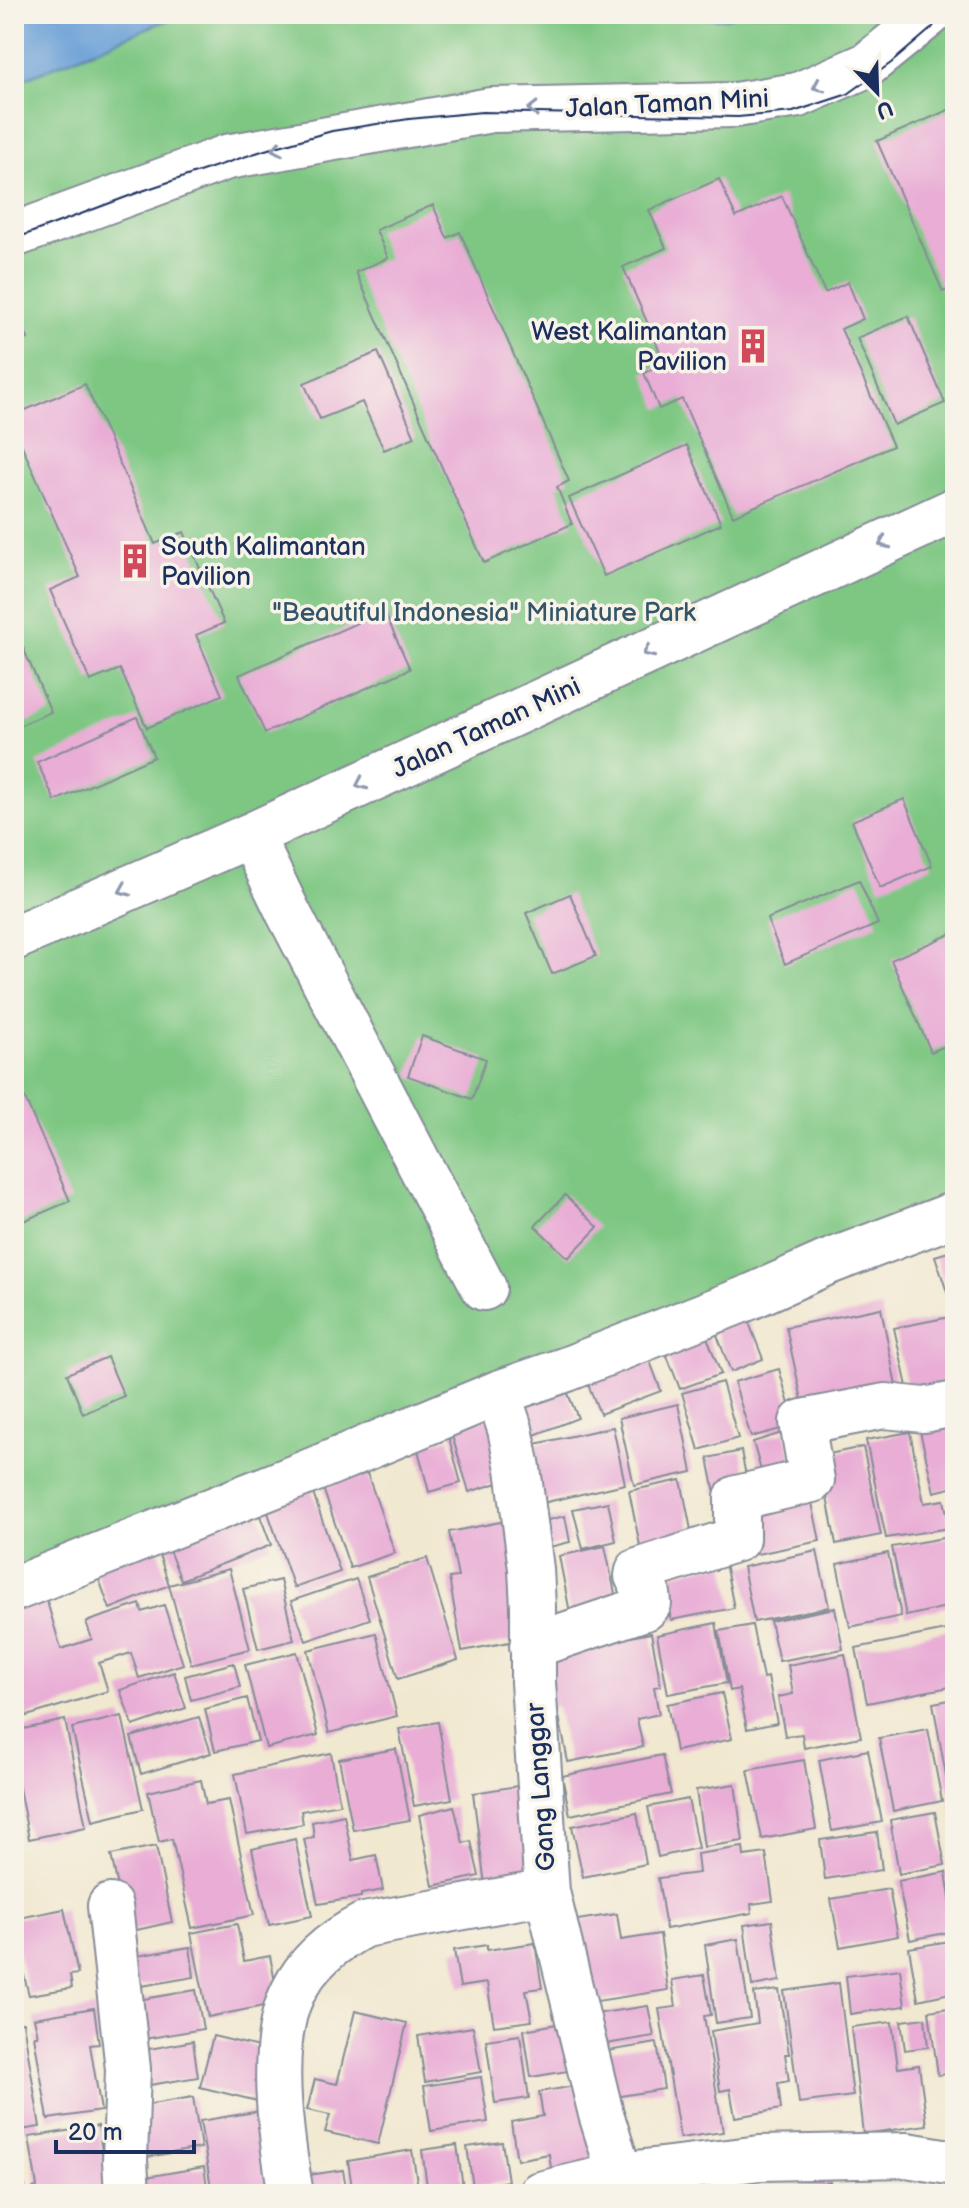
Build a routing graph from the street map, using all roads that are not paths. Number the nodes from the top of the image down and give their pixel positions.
1 (930, 14) edge
2 (14, 235) edge
3 (955, 510) edge
4 (251, 835) junction
5 (14, 938) edge
6 (955, 1214) edge
7 (484, 1288) dead end
8 (498, 1393) junction
9 (955, 1404) edge
10 (14, 1589) edge
11 (532, 1646) junction
12 (547, 1892) junction
13 (110, 1906) dead end
14 (955, 2163) edge
15 (612, 2183) edge
16 (127, 2194) edge
17 (291, 2194) edge
18 (540, 2194) edge

1 -> 2 street, Jalan Taman Mini
3 -> 4 street, Jalan Taman Mini
4 -> 5 street, Jalan Taman Mini
4 - 7 street
6 - 8 street
8 - 10 street
8 - 11 street, Gang Langgar
9 - 11 street
11 - 12 street, Gang Langgar
12 - 15 street, Gang Langgar
12 - 17 street
13 - 16 street
14 - 15 street
15 - 18 street

